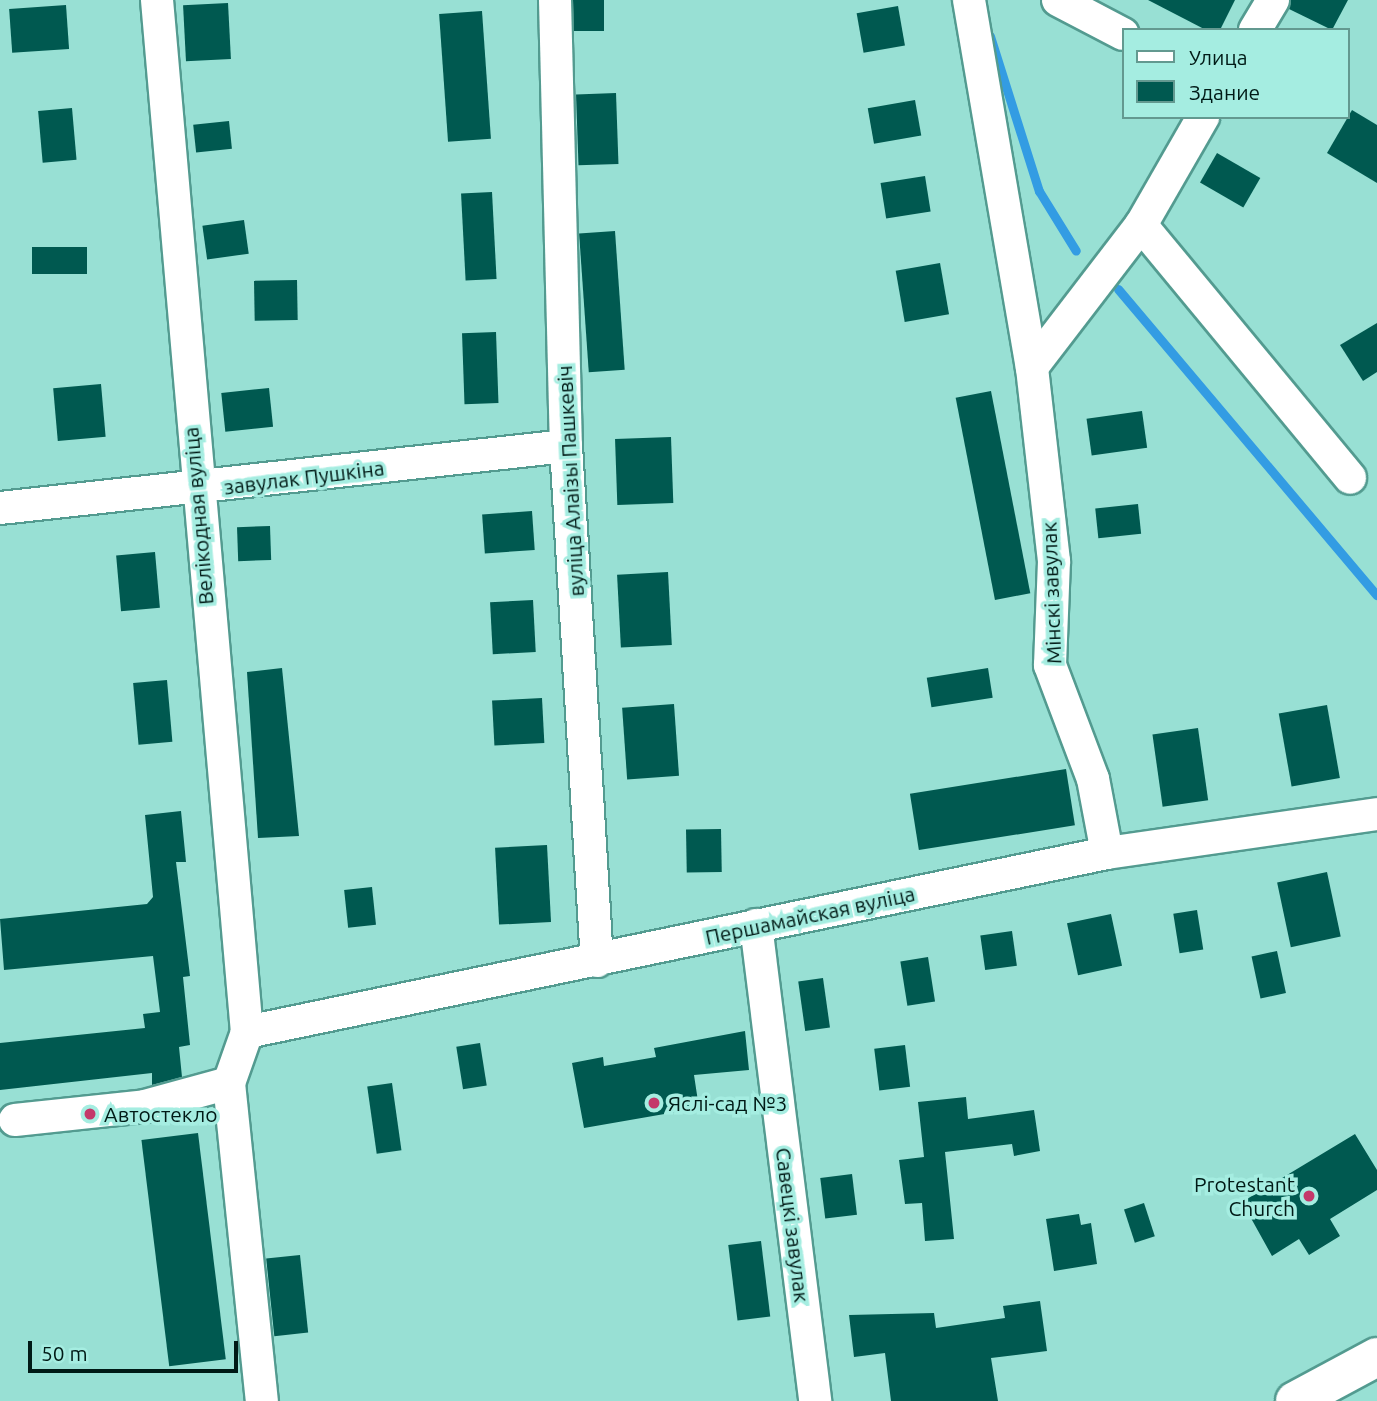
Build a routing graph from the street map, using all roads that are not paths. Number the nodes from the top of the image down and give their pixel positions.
1 (157, 0) edge
2 (555, 0) edge
3 (969, 0) edge
4 (1058, 0) edge
5 (1273, 0) edge
6 (1256, 28) edge
7 (1122, 33) edge
8 (1202, 119) edge
9 (1141, 225) junction
10 (1032, 367) junction
11 (566, 446) junction
12 (1350, 478) dead end
13 (195, 489) junction
14 (0, 508) edge
15 (1377, 814) edge
16 (1107, 853) junction
17 (756, 925) junction
18 (597, 961) junction
19 (247, 1032) junction
20 (229, 1083) junction
21 (15, 1121) dead end
22 (1377, 1357) edge
23 (1312, 1397) edge
24 (262, 1401) edge
25 (815, 1401) edge

1 - 13 street, Велікодная вуліца
2 - 11 street, вуліца Алаізы Пашкевіч
3 - 10 street, Мінскі завулак
4 - 7 street
5 - 6 street
8 - 9 street
9 - 10 street
9 - 12 street
10 - 16 street, Мінскі завулак
11 - 13 street, завулак Пушкіна
11 - 18 street, вуліца Алаізы Пашкевіч
13 - 14 street, завулак Пушкіна
13 - 19 street, Велікодная вуліца
15 - 16 street, Першамайская вуліца
16 - 17 street, Першамайская вуліца
17 - 18 street, Першамайская вуліца
17 - 25 street, Савецкі завулак
18 - 19 street, Першамайская вуліца
19 - 20 street
20 - 21 street
20 - 24 street
22 - 23 main road

